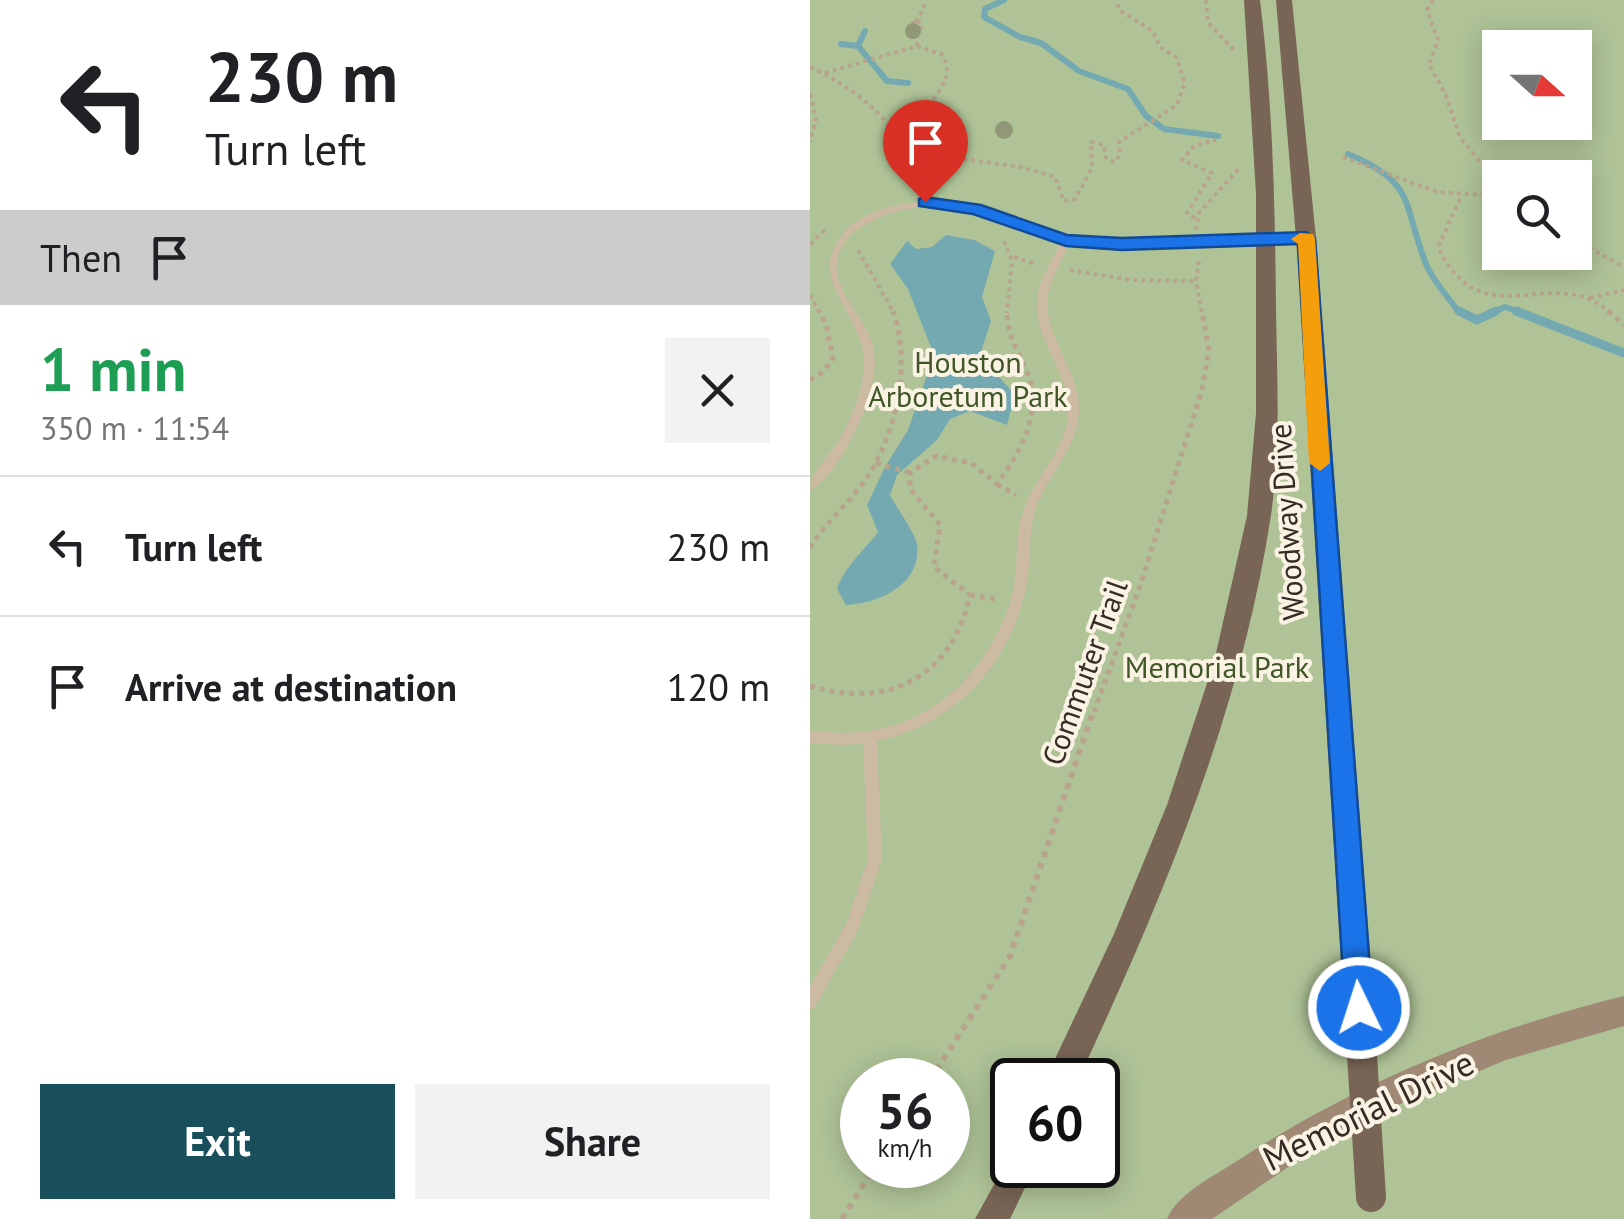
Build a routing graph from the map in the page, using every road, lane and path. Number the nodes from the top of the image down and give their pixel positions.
1 (927, 0) edge
2 (1117, 0) edge
3 (1206, 0) edge
4 (1252, 0) edge
5 (1284, 0) edge
6 (1433, 0) edge
7 (917, 46) junction
8 (1240, 56) dead end
9 (810, 66) edge
10 (825, 73) junction
11 (810, 94) edge
12 (1216, 140) dead end
13 (957, 141) junction
14 (810, 142) edge
15 (911, 154) junction
16 (1242, 157) dead end
17 (1342, 157) dead end
18 (1482, 164) edge
19 (1482, 197) edge
20 (1460, 198) junction
21 (925, 202) junction
22 (1000, 236) dead end
23 (1306, 238) junction
24 (1066, 240) junction
25 (1266, 241) junction
26 (1592, 249) edge
27 (1014, 258) junction
28 (1200, 259) dead end
29 (1624, 267) edge
30 (1054, 268) junction
31 (1196, 281) junction
32 (1624, 290) edge
33 (810, 295) edge
34 (1590, 298) junction
35 (1624, 325) edge
36 (810, 380) edge
37 (876, 463) dead end
38 (910, 473) junction
39 (810, 488) edge
40 (970, 595) junction
41 (1016, 602) junction
42 (810, 686) edge
43 (810, 737) edge
44 (870, 738) junction
45 (810, 1002) edge
46 (1624, 1011) edge
47 (944, 1058) edge
48 (1071, 1058) edge
49 (862, 1188) edge
50 (1008, 1188) edge
51 (1371, 1208) edge
52 (842, 1219) edge
53 (992, 1219) edge
54 (1184, 1219) edge

1 - 7 path
2 - 13 path
3 - 8 path
4 - 25 main road, Woodway Drive
5 - 23 main road, Woodway Drive
6 - 18 path
7 - 10 path
7 - 13 path
9 - 10 path
10 - 15 path
11 - 14 path
12 - 16 path
13 - 15 path
15 - 21 path
17 - 20 path
19 - 20 path
20 - 34 path
21 - 24 lane
21 - 39 lane
22 - 27 path
23 - 25 main road
23 - 51 main road, Woodway Drive, bridge
24 - 25 lane
24 - 30 lane
25 - 48 main road, Woodway Drive
26 - 29 path
27 - 30 path
27 - 38 path
28 - 31 path, Commuter Trail
30 - 31 path
30 - 41 lane
31 - 47 path, Commuter Trail
32 - 34 path
33 - 36 path
34 - 35 path
37 - 38 path
38 - 40 path
40 - 41 path
40 - 42 path
41 - 44 lane
43 - 44 lane
44 - 45 lane
46 - 54 main road, Memorial Drive
49 - 52 path
50 - 53 main road

